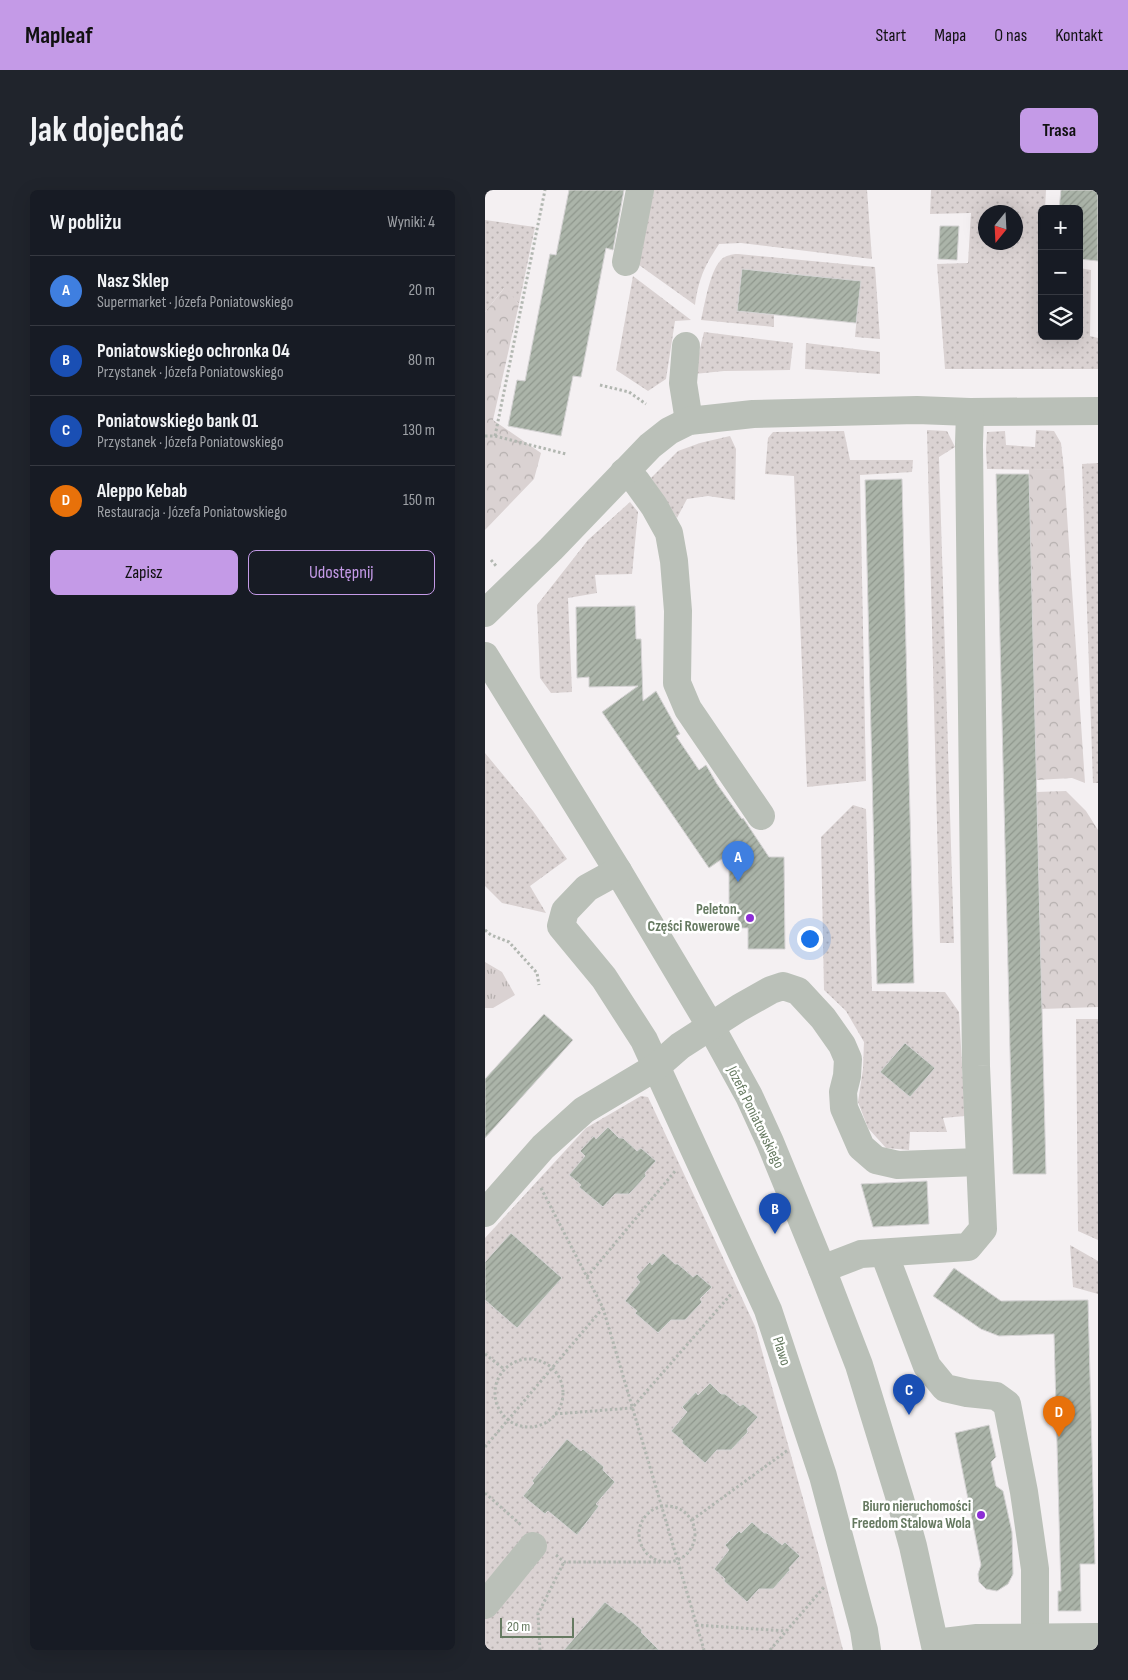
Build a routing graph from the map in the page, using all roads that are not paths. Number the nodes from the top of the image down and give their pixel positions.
1 (639, 190) edge
2 (626, 262) dead end
3 (687, 346) dead end
4 (1098, 411) edge
5 (970, 412) junction
6 (689, 420) junction
7 (624, 472) junction
8 (485, 613) edge
9 (485, 656) edge
10 (761, 816) dead end
11 (618, 871) junction
12 (711, 1027) junction
13 (656, 1067) junction
14 (979, 1162) junction
15 (485, 1213) edge
16 (884, 1253) junction
17 (822, 1269) junction
18 (538, 1543) road end
19 (485, 1605) edge
20 (1098, 1637) edge
21 (1035, 1638) junction
22 (935, 1646) edge
23 (867, 1650) edge

1 - 2 street
3 - 6 street
4 - 5 street
5 - 6 street
5 - 14 street
6 - 7 street
7 - 8 street
7 - 10 street
9 - 11 street, Józefa Poniatowskiego
11 - 12 street, Józefa Poniatowskiego
11 - 13 street, Pławo
12 - 13 street
12 - 14 street
12 - 17 street, Józefa Poniatowskiego
13 - 15 street
13 - 23 street, Pławo
14 - 16 street
16 - 17 street
16 - 21 street
17 - 22 street, Józefa Poniatowskiego
18 - 19 street
20 - 21 street, Józefa Poniatowskiego
21 - 22 street, Józefa Poniatowskiego

